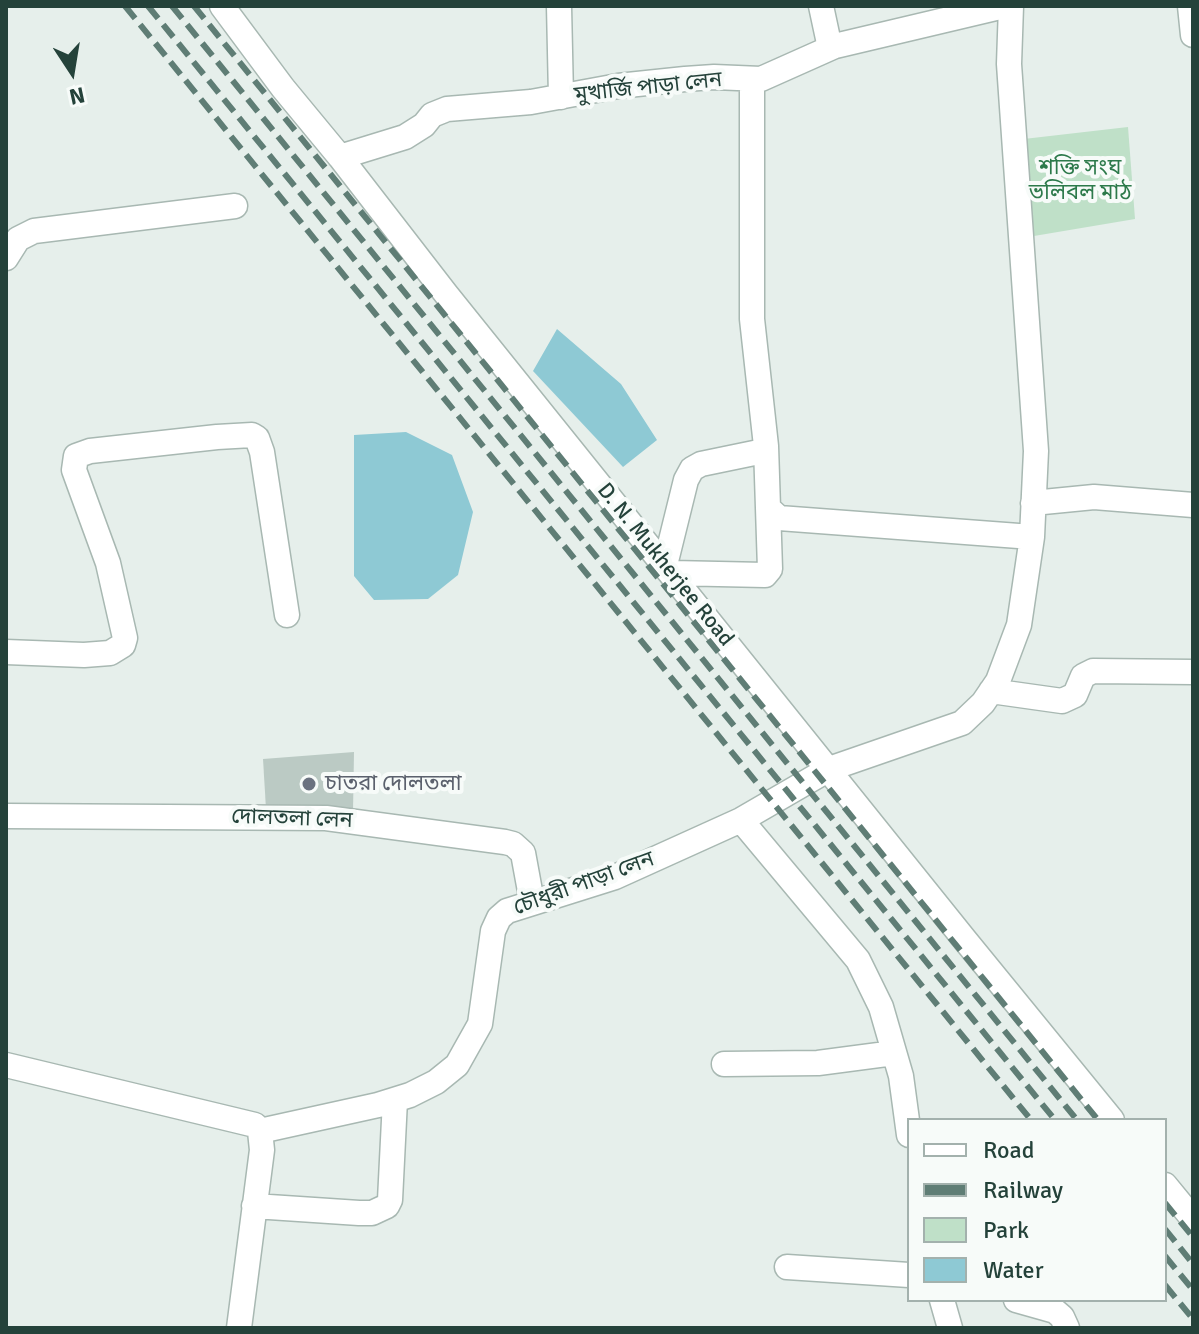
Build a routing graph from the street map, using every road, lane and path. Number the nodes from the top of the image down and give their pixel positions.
1 (222, 6) edge
2 (559, 6) edge
3 (821, 6) edge
4 (1004, 6) edge
5 (1011, 6) edge
6 (1190, 6) edge
7 (1193, 35) edge
8 (830, 48) junction
9 (752, 80) junction
10 (561, 97) junction
11 (340, 157) junction
12 (235, 206) dead end
13 (6, 258) edge
14 (766, 446) junction
15 (1033, 503) junction
16 (1193, 505) edge
17 (768, 508) junction
18 (1032, 537) junction
19 (668, 569) junction
20 (287, 615) dead end
21 (6, 652) edge
22 (1193, 672) edge
23 (991, 691) junction
24 (829, 769) junction
25 (6, 816) edge
26 (741, 820) junction
27 (532, 902) junction
28 (894, 1053) junction
29 (724, 1064) dead end
30 (6, 1065) edge
31 (395, 1100) junction
32 (1110, 1118) edge
33 (907, 1120) edge
34 (260, 1131) junction
35 (1167, 1187) edge
36 (254, 1206) junction
37 (1193, 1219) edge
38 (787, 1267) dead end
39 (907, 1275) edge
40 (943, 1302) edge
41 (1023, 1302) edge
42 (239, 1328) edge
43 (950, 1328) edge
44 (1067, 1328) edge

1 - 11 street, D. N. Mukherjee Road
2 - 10 street
3 - 8 street
4 - 8 street, মুখার্জি পাড়া লেন
5 - 15 street, চৌধুরী পাড়া লেন
6 - 7 street
8 - 9 street, মুখার্জি পাড়া লেন
9 - 10 street, মুখার্জি পাড়া লেন
9 - 14 street
10 - 11 street, মুখার্জি পাড়া লেন
11 - 19 street, D. N. Mukherjee Road
12 - 13 street
14 - 17 street
14 - 19 street
15 - 16 street
15 - 18 street, চৌধুরী পাড়া লেন
17 - 18 street
17 - 19 street
18 - 23 street, চৌধুরী পাড়া লেন
19 - 24 street, D. N. Mukherjee Road
20 - 21 street
22 - 23 street
23 - 24 street, চৌধুরী পাড়া লেন
24 - 26 street, চৌধুরী পাড়া লেন
24 - 32 street, D. N. Mukherjee Road
25 - 27 street, দোলতলা লেন
26 - 27 street, চৌধুরী পাড়া লেন
26 - 28 street
27 - 31 street, চৌধুরী পাড়া লেন
28 - 29 street
28 - 33 street
30 - 34 street
31 - 34 street, চৌধুরী পাড়া লেন
31 - 36 street
34 - 36 street
35 - 37 street
36 - 42 street
38 - 39 street
40 - 43 street
41 - 44 street

